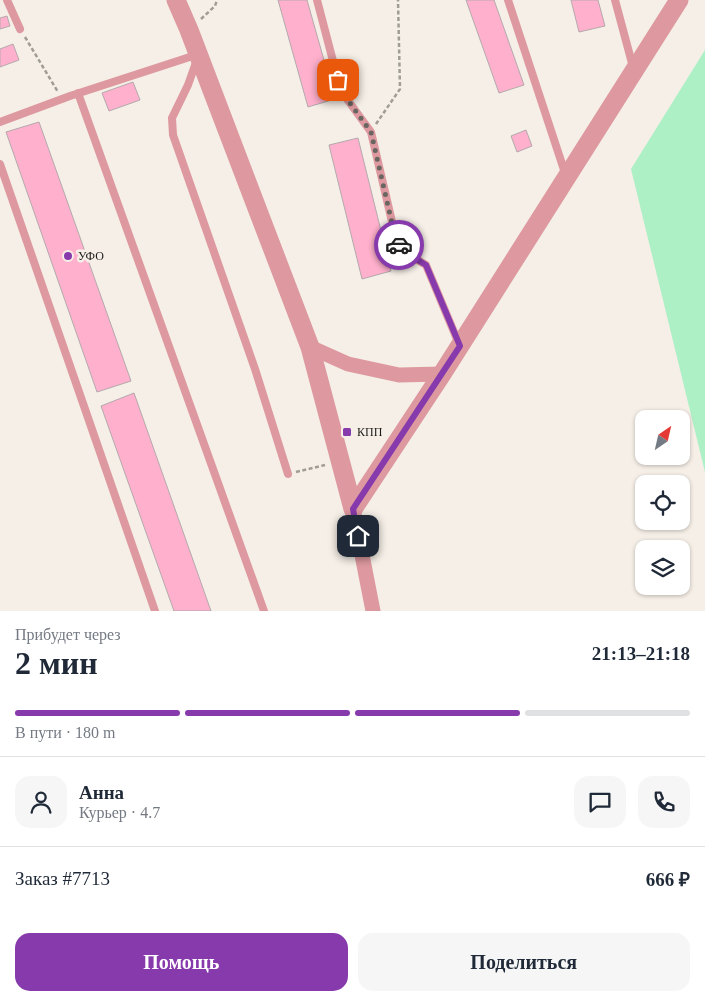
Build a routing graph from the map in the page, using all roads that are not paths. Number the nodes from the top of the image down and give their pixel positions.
1 (7, 0) edge
2 (176, 0) edge
3 (317, 0) edge
4 (508, 0) edge
5 (615, 0) edge
6 (679, 0) edge
7 (20, 29) road end
8 (199, 54) junction
9 (634, 71) junction
10 (78, 93) junction
11 (0, 122) edge
12 (0, 164) edge
13 (566, 178) junction
14 (460, 346) junction
15 (310, 347) junction
16 (442, 374) junction
17 (288, 474) road end
18 (353, 509) junction
19 (155, 611) edge
20 (264, 611) edge
21 (373, 611) edge

1 - 7 lane
2 - 8 street
3 - 14 lane
4 - 13 lane
5 - 9 lane
6 - 9 street
8 - 10 lane
8 - 15 street
8 - 17 lane
9 - 13 street
10 - 11 lane
10 - 20 lane
12 - 19 lane
13 - 14 street
14 - 16 street
15 - 16 street
15 - 18 street
16 - 18 street
18 - 21 street

